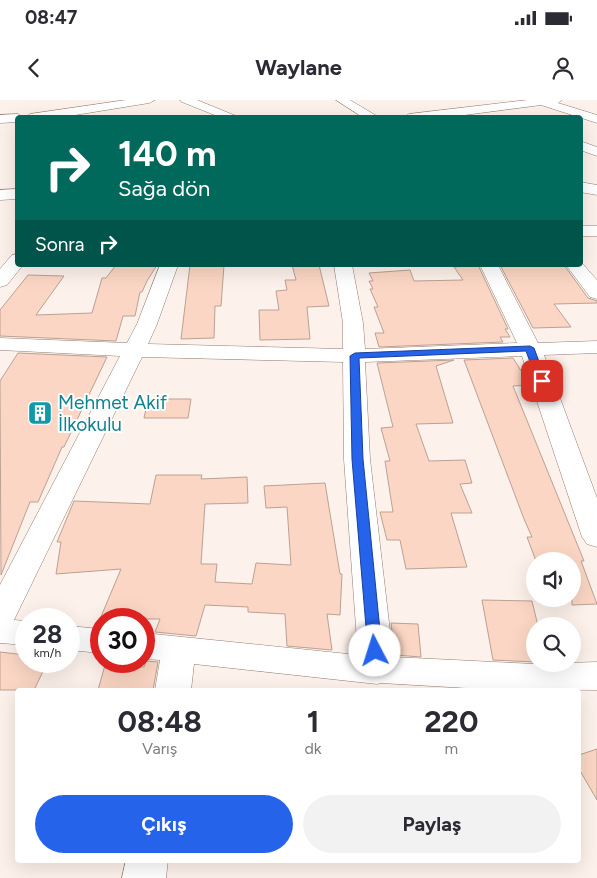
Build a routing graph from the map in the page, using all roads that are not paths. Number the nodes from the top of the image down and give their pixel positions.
1 (149, 100) edge
2 (186, 100) edge
3 (342, 100) edge
4 (472, 100) edge
5 (556, 100) edge
6 (544, 102) junction
7 (107, 107) junction
8 (484, 107) junction
9 (53, 115) edge
10 (121, 115) edge
11 (227, 115) edge
12 (369, 115) edge
13 (429, 115) edge
14 (503, 115) edge
15 (15, 118) edge
16 (0, 119) edge
17 (597, 119) edge
18 (583, 146) edge
19 (597, 152) edge
20 (583, 188) edge
21 (597, 190) edge
22 (0, 194) edge
23 (15, 194) edge
24 (583, 231) edge
25 (597, 231) edge
26 (15, 263) edge
27 (169, 267) edge
28 (343, 267) edge
29 (490, 267) edge
30 (578, 267) edge
31 (0, 281) edge
32 (597, 293) edge
33 (0, 344) edge
34 (597, 347) edge
35 (530, 348) junction
36 (134, 350) junction
37 (355, 356) junction
38 (597, 537) edge
39 (0, 616) edge
40 (0, 631) edge
41 (15, 633) edge
42 (155, 647) edge
43 (180, 650) junction
44 (377, 671) junction
45 (597, 676) edge
46 (173, 688) edge
47 (146, 863) edge
48 (144, 878) edge

1 - 7 street
2 - 11 street
3 - 12 street
4 - 8 street
5 - 6 street
6 - 8 street
6 - 17 street
7 - 9 street
7 - 10 street
8 - 13 street
8 - 14 street
15 - 16 street
18 - 19 street
20 - 21 street
22 - 23 street
24 - 25 street
26 - 31 street
27 - 36 street
28 - 37 street
29 - 35 street
30 - 32 street
33 - 36 street
34 - 35 street
35 - 37 street
35 - 38 street
36 - 37 street
36 - 39 street
37 - 44 street
40 - 41 street
42 - 43 street
43 - 44 street
43 - 46 street
44 - 45 street
47 - 48 street

